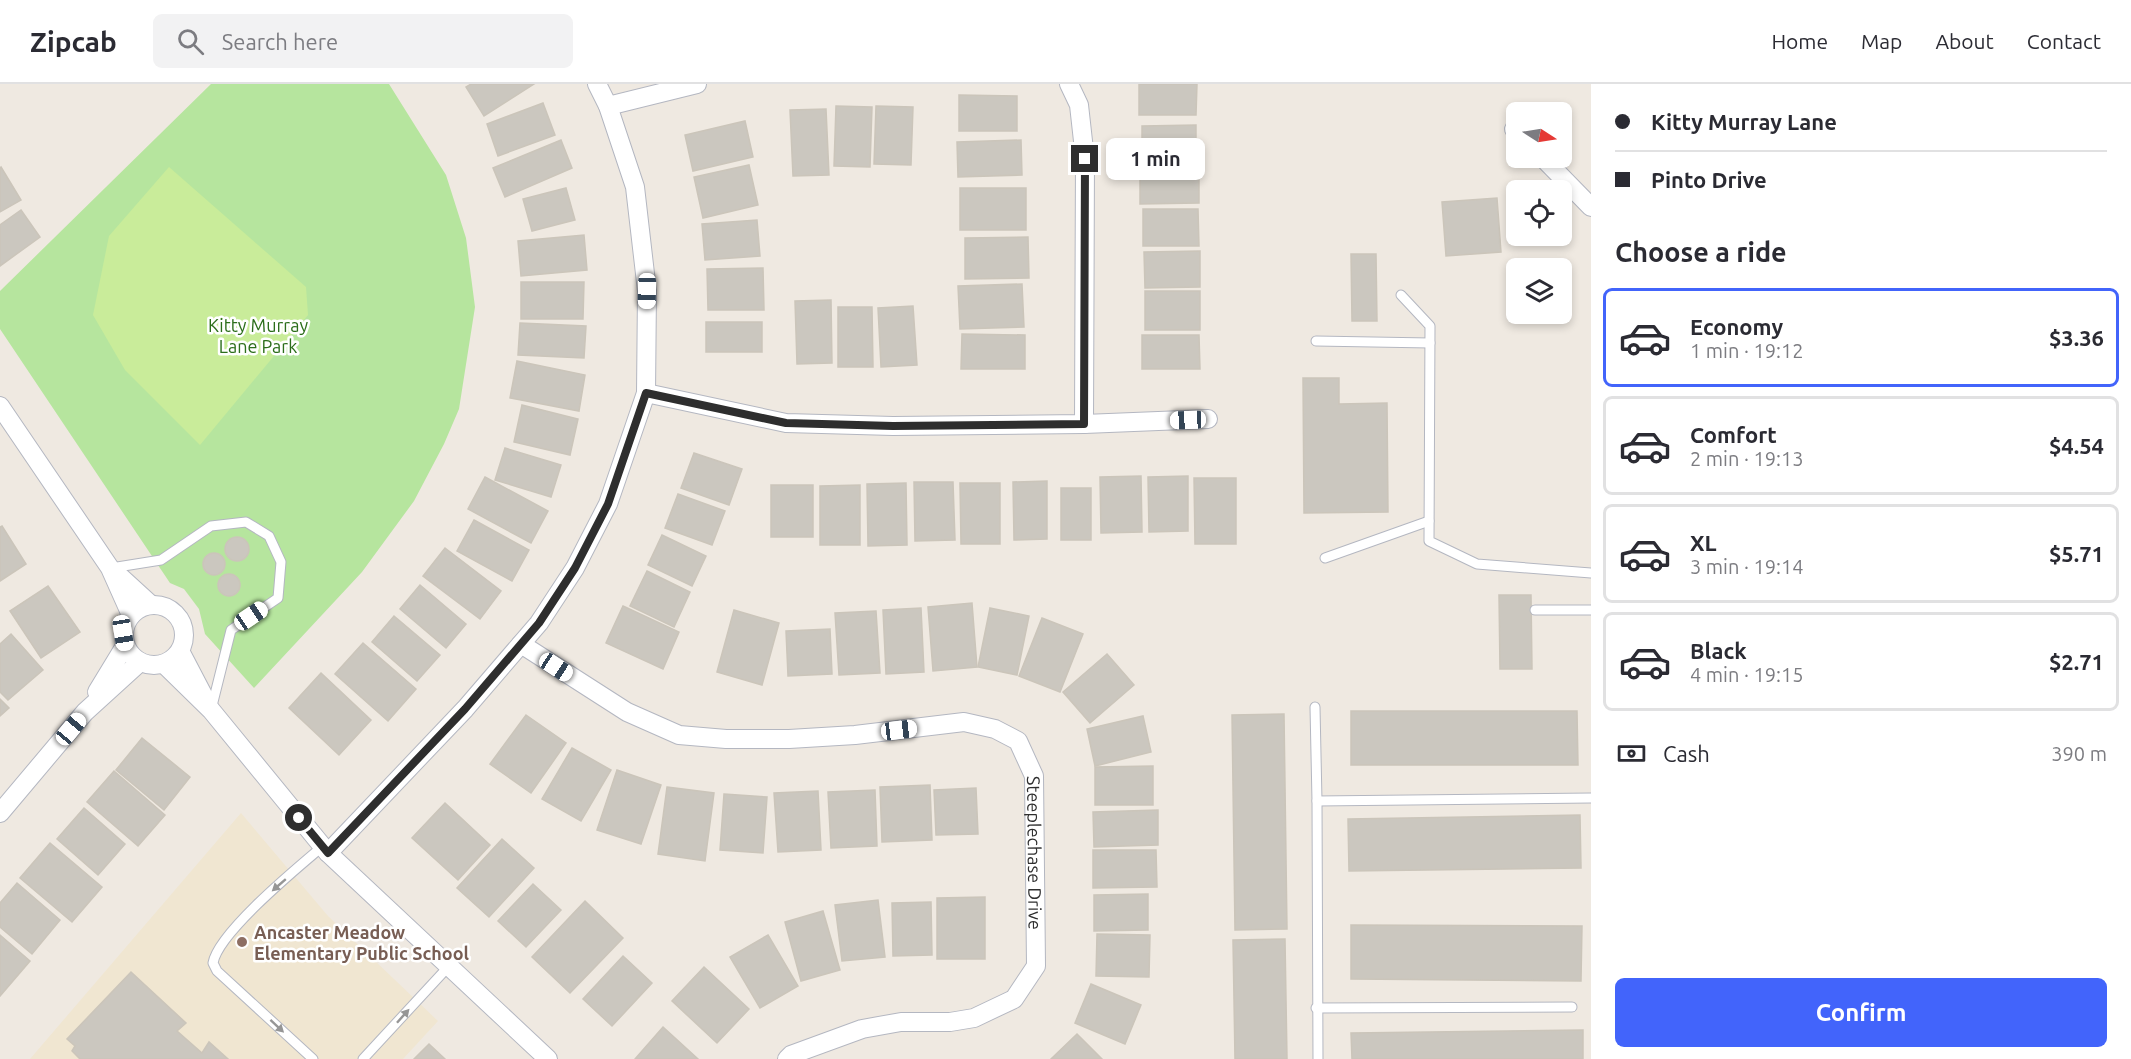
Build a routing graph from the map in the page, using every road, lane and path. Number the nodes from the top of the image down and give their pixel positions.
1 (597, 84) edge
2 (697, 84) edge
3 (1069, 84) edge
4 (608, 105) junction
5 (1552, 168) edge
6 (1591, 207) edge
7 (1401, 295) dead end
8 (1316, 341) dead end
9 (1430, 343) junction
10 (646, 393) junction
11 (0, 406) edge
12 (1208, 419) dead end
13 (1084, 424) junction
14 (1429, 521) junction
15 (1325, 558) dead end
16 (110, 568) junction
17 (1591, 573) edge
18 (151, 605) junction
19 (1535, 610) dead end
20 (1591, 610) edge
21 (131, 615) junction
22 (521, 644) junction
23 (126, 646) junction
24 (180, 651) junction
25 (140, 662) junction
26 (164, 664) junction
27 (1315, 707) dead end
28 (211, 710) junction
29 (85, 712) junction
30 (1591, 798) edge
31 (1317, 801) junction
32 (0, 813) edge
33 (325, 850) junction
34 (449, 966) junction
35 (1572, 1006) dead end
36 (1316, 1008) junction
37 (313, 1059) edge
38 (363, 1059) edge
39 (548, 1059) edge
40 (787, 1059) edge
41 (1318, 1059) edge

1 - 4 street
2 - 4 street
3 - 13 street
4 - 10 street
5 - 6 street
7 - 9 lane
8 - 9 lane
9 - 14 lane
10 - 13 street
10 - 22 street
11 - 16 street
12 - 13 street
14 - 15 lane
14 - 17 lane
16 - 18 street
16 - 21 street
16 - 28 lane
18 - 21 street
18 - 24 street
19 - 20 lane
21 - 23 street
22 - 33 street
22 - 40 street, Steeplechase Drive
23 - 25 street
23 - 29 street
24 - 26 street
24 - 28 street
25 - 26 street
25 - 29 street
26 - 28 street
27 - 31 lane
28 - 33 street
29 - 32 street
30 - 31 lane
31 - 36 lane
33 - 34 street
33 -> 37 lane
38 -> 34 lane
34 - 39 street
35 - 36 lane
36 - 41 lane

